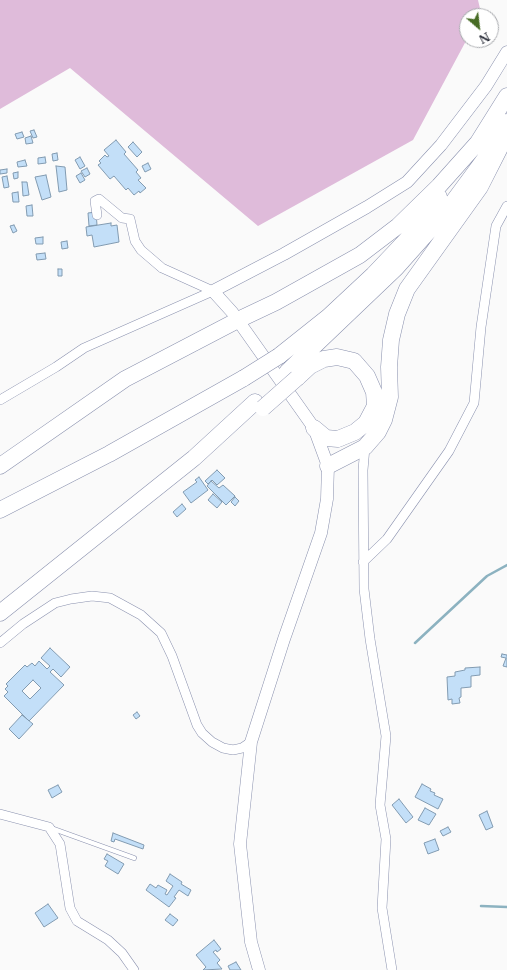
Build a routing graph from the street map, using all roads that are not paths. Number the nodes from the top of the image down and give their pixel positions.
1 (507, 52) edge
2 (507, 96) edge
3 (507, 122) edge
4 (507, 134) edge
5 (481, 139) junction
6 (507, 206) edge
7 (97, 216) dead end
8 (213, 291) junction
9 (238, 320) junction
10 (292, 375) junction
11 (0, 400) edge
12 (314, 428) junction
13 (338, 439) junction
14 (365, 447) junction
15 (322, 451) junction
16 (0, 466) edge
17 (328, 466) junction
18 (0, 510) edge
19 (363, 562) junction
20 (0, 613) edge
21 (0, 643) edge
22 (251, 742) junction
23 (0, 814) edge
24 (49, 827) junction
25 (134, 858) dead end
26 (134, 970) edge
27 (259, 970) edge
28 (392, 970) edge

1 - 8 main road
2 - 5 highway
3 - 10 highway
4 - 14 highway
5 - 9 highway
5 - 18 highway, bridge
6 - 19 street
7 - 8 street
8 - 9 main road
8 - 11 street
9 - 12 main road
9 - 16 highway
10 - 13 highway
10 - 20 highway
12 - 13 highway
12 - 15 main road
13 - 15 highway
14 - 17 highway
14 - 19 street
15 - 17 main road
17 - 22 main road
19 - 28 street
21 - 22 street
22 - 27 main road
23 - 24 street
24 - 25 lane
24 - 26 street

